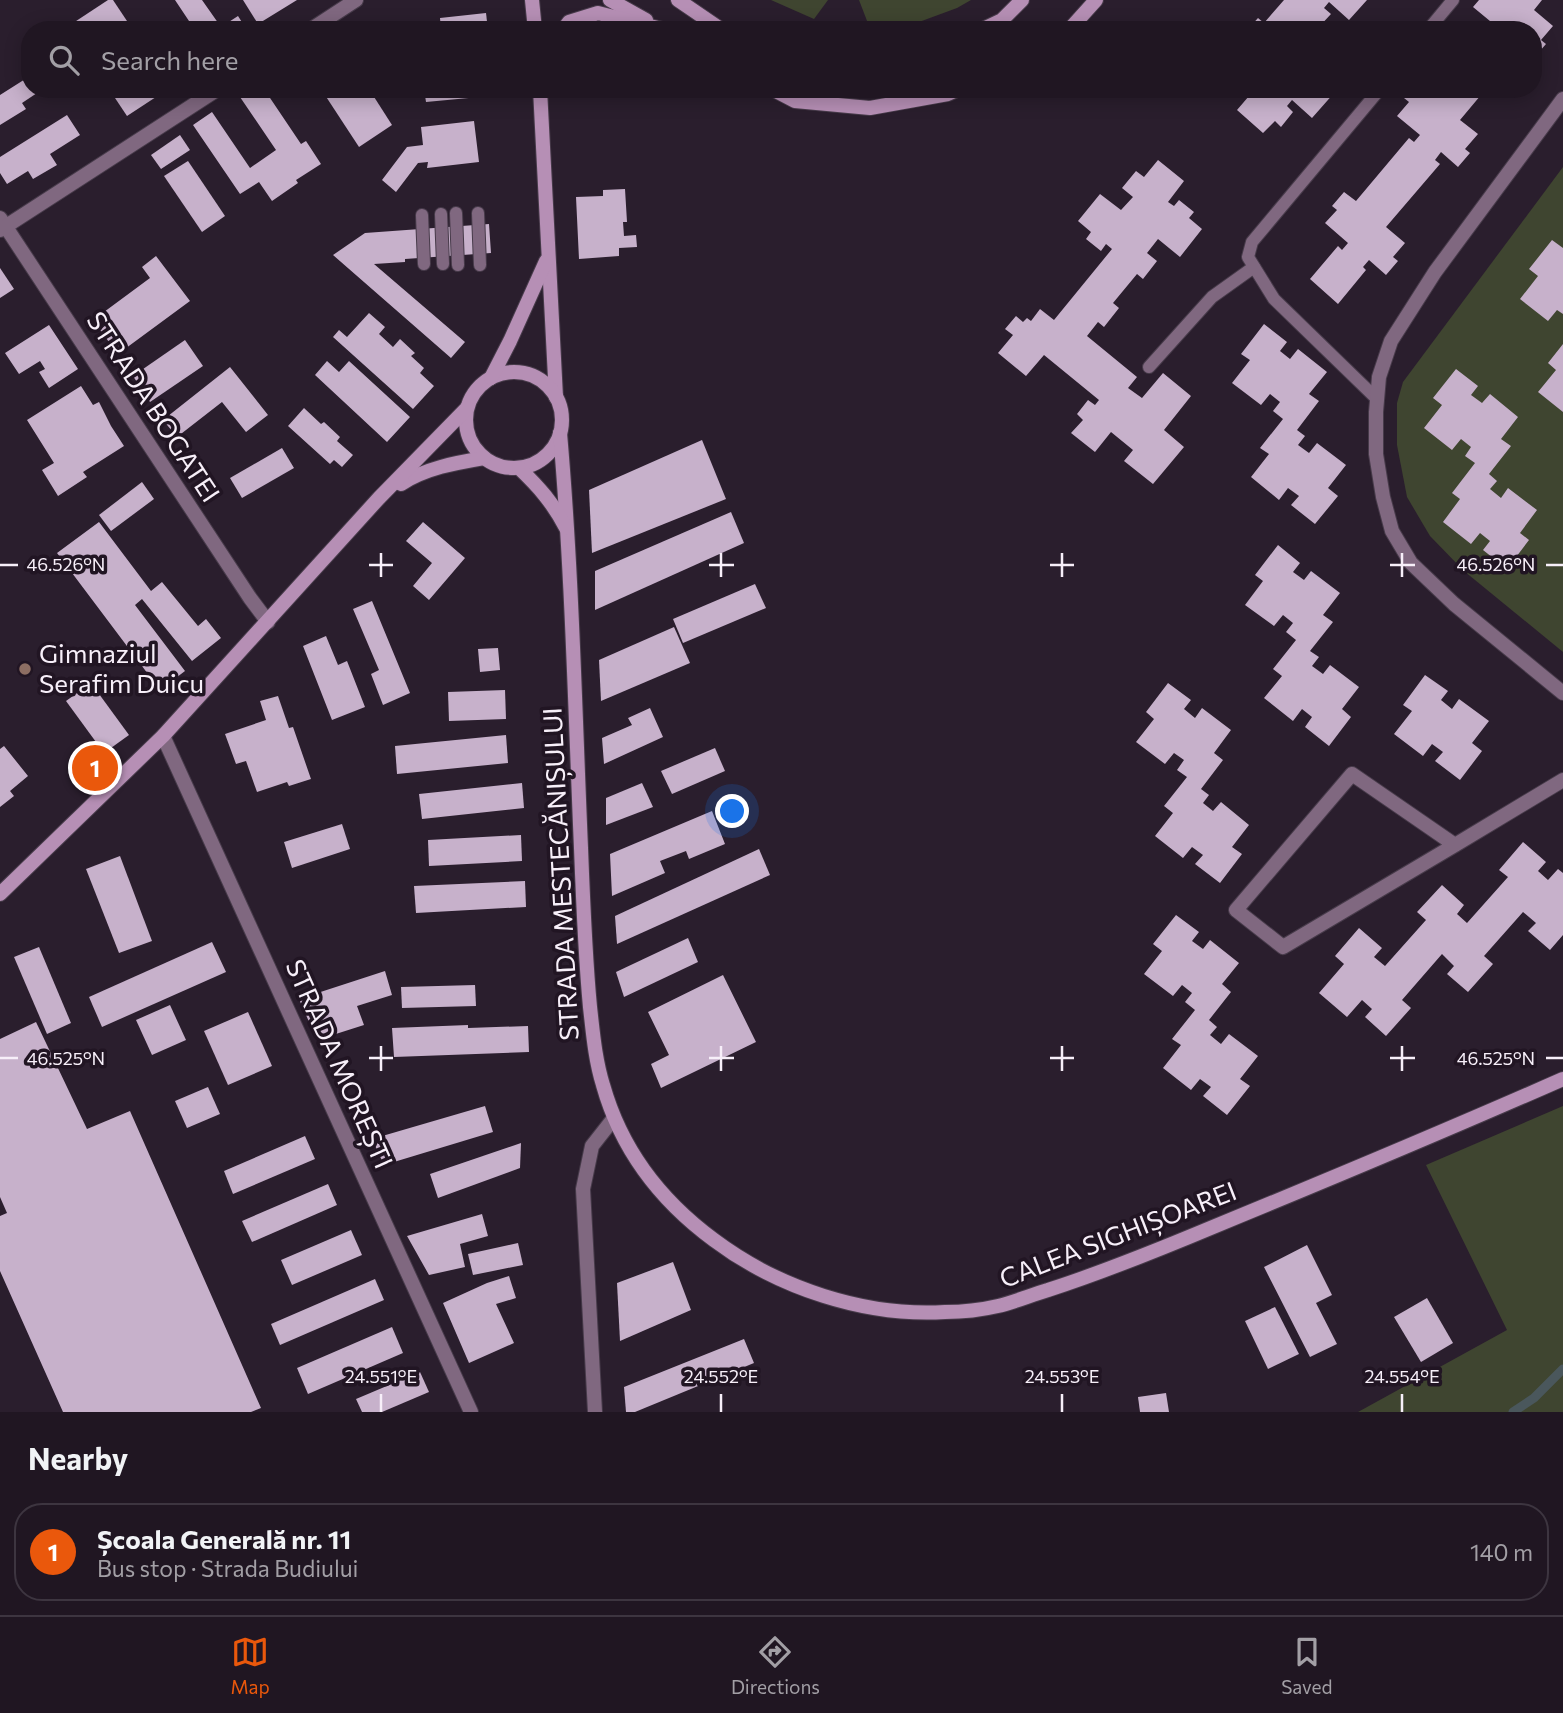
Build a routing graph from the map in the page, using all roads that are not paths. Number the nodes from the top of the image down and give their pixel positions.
1 (356, 0) edge
2 (531, 0) edge
3 (610, 0) edge
4 (678, 0) edge
5 (1022, 0) edge
6 (1096, 0) edge
7 (1453, 0) edge
8 (324, 21) edge
9 (534, 21) edge
10 (572, 21) edge
11 (630, 21) edge
12 (648, 21) edge
13 (708, 21) edge
14 (1000, 21) edge
15 (1077, 21) edge
16 (1436, 21) edge
17 (204, 98) edge
18 (540, 98) edge
19 (788, 98) edge
20 (922, 98) edge
21 (1373, 98) edge
22 (1563, 99) edge
23 (456, 213) dead end
24 (478, 213) dead end
25 (440, 214) dead end
26 (422, 215) dead end
27 (2, 224) edge
28 (548, 256) junction
29 (424, 264) dead end
30 (443, 264) dead end
31 (458, 265) dead end
32 (480, 265) dead end
33 (1254, 267) junction
34 (1149, 367) dead end
35 (491, 378) junction
36 (556, 397) junction
37 (1377, 399) junction
38 (467, 408) junction
39 (560, 433) junction
40 (484, 458) junction
41 (520, 468) junction
42 (379, 498) junction
43 (568, 532) junction
44 (268, 622) junction
45 (1563, 693) edge
46 (163, 736) junction
47 (1563, 780) edge
48 (1455, 845) junction
49 (0, 894) edge
50 (1563, 1079) edge
51 (614, 1118) junction
52 (471, 1412) edge
53 (595, 1412) edge

1 - 8 street
2 - 9 main road
3 - 12 main road
4 - 13 main road
5 - 14 main road
6 - 15 main road
7 - 16 lane
10 - 11 main road
17 - 27 street
18 - 28 main road
19 - 20 main road
21 - 33 lane
22 - 37 street
23 - 31 lane
24 - 32 lane
25 - 30 lane
26 - 29 lane
27 - 44 street, STRADA BOGATEI
28 - 35 main road
28 - 36 main road
33 - 34 lane
33 - 37 lane
35 - 36 main road
35 - 38 main road
36 - 39 main road
37 - 45 street
38 - 40 main road
38 - 42 main road
39 - 41 main road
39 - 43 main road, STRADA MESTECĂNIȘULUI
40 - 41 main road
40 - 42 main road
41 - 43 main road, STRADA MESTECĂNIȘULUI
42 - 44 main road
43 - 51 main road, STRADA MESTECĂNIȘULUI
44 - 46 main road
46 - 49 main road
46 - 52 street, STRADA MOREȘTI
47 - 48 street
48 - 48 street
50 - 51 main road, CALEA SIGHIȘOAREI
51 - 53 street

